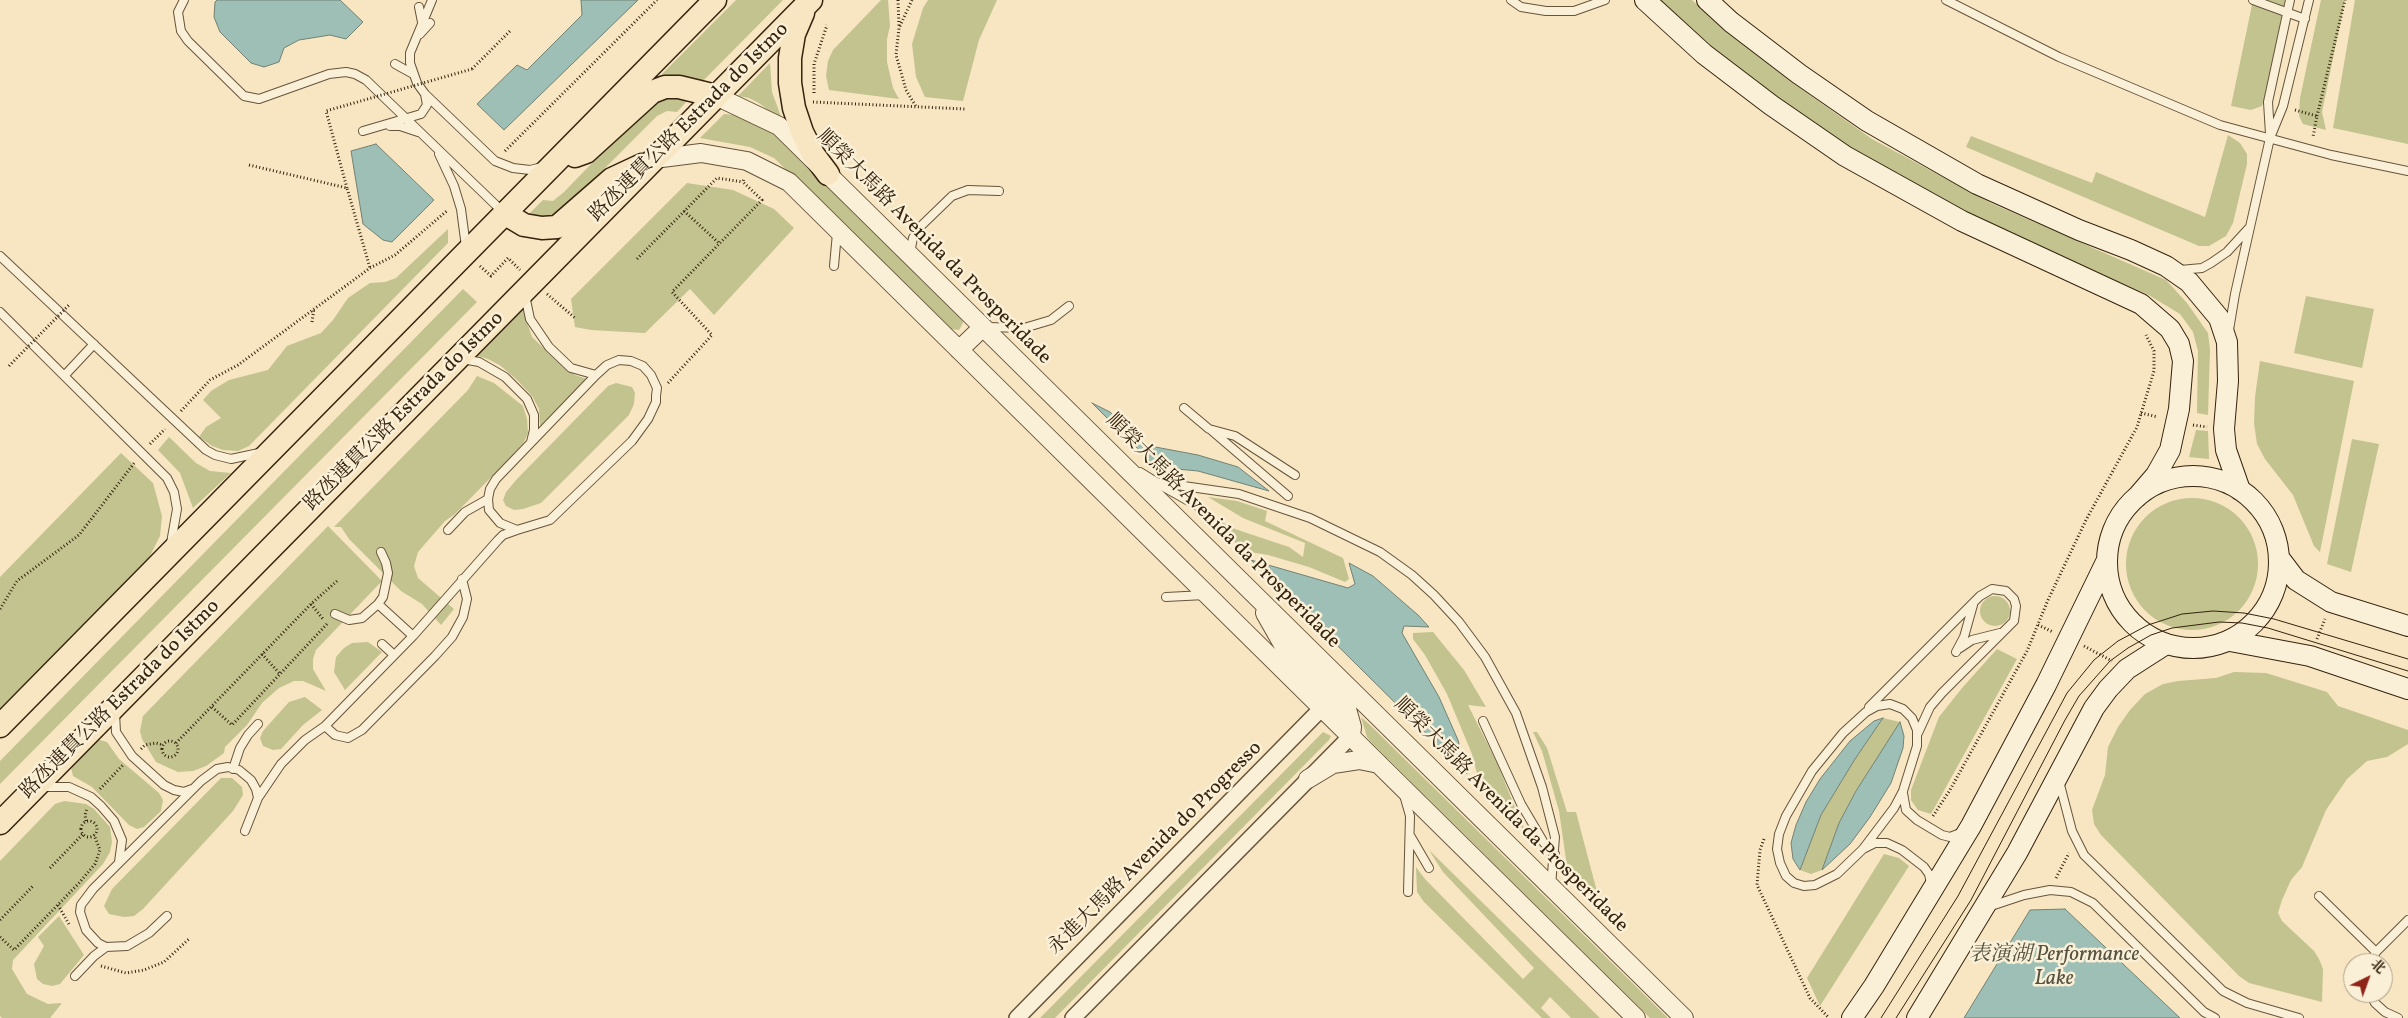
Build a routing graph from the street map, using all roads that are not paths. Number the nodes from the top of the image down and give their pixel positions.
1 (184, 0) edge
2 (432, 0) edge
3 (715, 0) edge
4 (1511, 0) edge
5 (1606, 0) edge
6 (1645, 0) edge
7 (1707, 0) edge
8 (1946, 0) edge
9 (1968, 0) edge
10 (2253, 0) edge
11 (2290, 0) edge
12 (2309, 0) edge
13 (808, 2) edge
14 (419, 8) dead end
15 (1965, 9) junction
16 (2288, 13) junction
17 (2305, 19) junction
18 (426, 23) junction
19 (395, 64) dead end
20 (413, 74) junction
21 (425, 94) junction
22 (716, 96) junction
23 (406, 119) junction
24 (377, 127) junction
25 (363, 131) dead end
26 (422, 134) junction
27 (2270, 138) junction
28 (436, 148) junction
29 (654, 159) junction
30 (553, 164) junction
31 (2408, 171) edge
32 (828, 174) junction
33 (999, 191) dead end
34 (504, 213) junction
35 (2252, 225) junction
36 (921, 226) junction
37 (838, 230) junction
38 (893, 238) junction
39 (466, 252) junction
40 (910, 255) junction
41 (0, 256) edge
42 (834, 266) dead end
43 (2166, 266) junction
44 (524, 291) junction
45 (1069, 306) dead end
46 (0, 312) edge
47 (983, 327) junction
48 (2227, 342) junction
49 (94, 344) junction
50 (959, 350) junction
51 (458, 359) junction
52 (65, 375) junction
53 (596, 375) junction
54 (1184, 408) dead end
55 (1209, 429) junction
56 (530, 444) junction
57 (272, 450) junction
58 (1113, 455) junction
59 (1295, 475) dead end
60 (1156, 482) junction
61 (2240, 490) junction
62 (1288, 496) dead end
63 (2137, 497) junction
64 (488, 499) junction
65 (1201, 508) dead end
66 (448, 530) dead end
67 (517, 530) junction
68 (381, 552) dead end
69 (2280, 559) junction
70 (2107, 560) junction
71 (163, 561) junction
72 (464, 577) junction
73 (1207, 595) junction
74 (1255, 596) junction
75 (1166, 597) dead end
76 (1974, 602) junction
77 (378, 604) junction
78 (335, 614) dead end
79 (2408, 626) edge
80 (2002, 633) junction
81 (413, 636) junction
82 (2230, 641) junction
83 (382, 644) dead end
84 (2166, 644) junction
85 (394, 655) junction
86 (2408, 689) edge
87 (116, 706) junction
88 (1322, 708) junction
89 (1483, 721) dead end
90 (1856, 721) junction
91 (258, 724) dead end
92 (0, 726) edge
93 (325, 726) junction
94 (1917, 735) junction
95 (1351, 736) junction
96 (1379, 764) junction
97 (233, 768) junction
98 (2058, 776) junction
99 (1393, 778) junction
100 (1308, 779) junction
101 (35, 788) junction
102 (194, 788) junction
103 (1903, 791) junction
104 (258, 798) junction
105 (0, 823) edge
106 (1971, 826) junction
107 (245, 831) dead end
108 (1411, 835) junction
109 (1863, 849) junction
110 (1555, 854) junction
111 (118, 864) junction
112 (1429, 868) dead end
113 (1551, 886) junction
114 (1408, 892) dead end
115 (1930, 896) junction
116 (2319, 896) dead end
117 (1984, 908) junction
118 (167, 916) dead end
119 (2408, 920) edge
120 (106, 947) junction
121 (2376, 952) joint
122 (76, 976) dead end
123 (2375, 1003) edge
124 (2290, 1017) edge
125 (1017, 1018) edge
126 (1073, 1018) edge
127 (1636, 1018) edge
128 (1684, 1018) edge
129 (1852, 1018) edge
130 (1917, 1018) edge
131 (2216, 1018) edge
132 (2299, 1018) edge
133 (2398, 1018) edge

1 - 23 lane
2 - 18 lane
3 - 30 main road
4 - 5 lane
6 - 63 main road
7 - 43 main road
8 - 15 lane
9 - 15 lane
10 - 16 lane
11 - 16 lane
12 - 17 lane
13 - 22 main road, 路氹連貫公路 Estrada do Istmo
13 - 32 main road
14 - 18 lane
15 - 27 lane
16 - 17 lane
16 - 27 lane
17 - 27 lane
18 - 20 lane
19 - 20 lane
20 - 21 lane
21 - 23 lane
21 - 30 lane
22 - 29 main road, 路氹連貫公路 Estrada do Istmo
22 - 30 main road
22 - 32 street, 順榮大馬路 Avenida da Prosperidade
23 - 24 lane
23 - 26 lane
24 - 25 lane
24 - 26 lane
26 - 28 lane
27 - 31 lane
27 - 35 lane
28 - 34 lane
28 - 39 lane
29 - 34 main road
29 - 37 street
29 - 44 main road, 路氹連貫公路 Estrada do Istmo
30 - 34 main road
32 - 38 street, 順榮大馬路 Avenida da Prosperidade
33 - 36 lane
34 - 39 main road
35 - 43 lane
35 - 48 lane
36 - 38 lane
36 - 40 lane
37 - 42 lane
37 - 50 street
38 - 40 street, 順榮大馬路 Avenida da Prosperidade
39 - 57 main road
40 - 47 street, 順榮大馬路 Avenida da Prosperidade
41 - 49 lane
43 - 48 main road
44 - 51 main road, 路氹連貫公路 Estrada do Istmo
44 - 53 lane
45 - 47 lane
46 - 52 lane
47 - 50 street
47 - 58 street, 順榮大馬路 Avenida da Prosperidade
48 - 61 main road
49 - 52 lane
49 - 57 lane
50 - 73 street
51 - 56 lane
51 - 87 main road, 路氹連貫公路 Estrada do Istmo
52 - 71 lane
53 - 56 lane
53 - 67 lane
54 - 55 lane
55 - 59 lane
55 - 62 lane
56 - 64 lane
57 - 71 main road
58 - 60 lane
58 - 74 street, 順榮大馬路 Avenida da Prosperidade
60 - 65 lane
60 - 110 lane
61 - 63 main road
61 - 69 main road
63 - 70 main road
64 - 66 lane
64 - 67 lane
67 - 72 lane
68 - 77 lane
69 - 79 main road
69 - 82 main road
70 - 84 main road
70 - 106 main road
71 - 92 main road
72 - 81 lane
72 - 93 lane
73 - 75 lane
73 - 88 street
74 - 95 street
74 - 113 street, 順榮大馬路 Avenida da Prosperidade
76 - 80 lane
76 - 80 lane
76 - 90 lane
77 - 78 lane
77 - 81 lane
80 - 94 lane
81 - 85 lane
82 - 84 main road
82 - 86 main road
83 - 85 lane
84 - 98 main road
85 - 93 lane
87 - 101 main road, 路氹連貫公路 Estrada do Istmo
87 - 102 lane
88 - 95 street
88 - 125 street, 永進大馬路 Avenida do Progresso
89 - 110 lane
90 - 94 lane
90 - 109 lane
91 - 97 lane
93 - 104 lane
94 - 103 lane
95 - 96 street
95 - 100 street
96 - 99 street
96 - 100 street
97 - 102 lane
97 - 104 lane
98 - 117 main road
98 - 124 lane
99 - 108 lane
99 - 127 street
100 - 126 street
101 - 105 main road, 路氹連貫公路 Estrada do Istmo
101 - 111 lane
102 - 111 lane
103 - 106 lane
103 - 109 lane
104 - 107 lane
106 - 115 main road
108 - 112 lane
108 - 114 lane
109 - 115 lane
110 - 113 lane
111 - 120 lane
113 - 128 street, 順榮大馬路 Avenida da Prosperidade
115 - 129 main road
116 - 121 lane
117 - 130 main road
117 - 131 lane
118 - 120 lane
119 - 121 lane
120 - 122 lane
123 - 133 lane
124 - 132 lane

